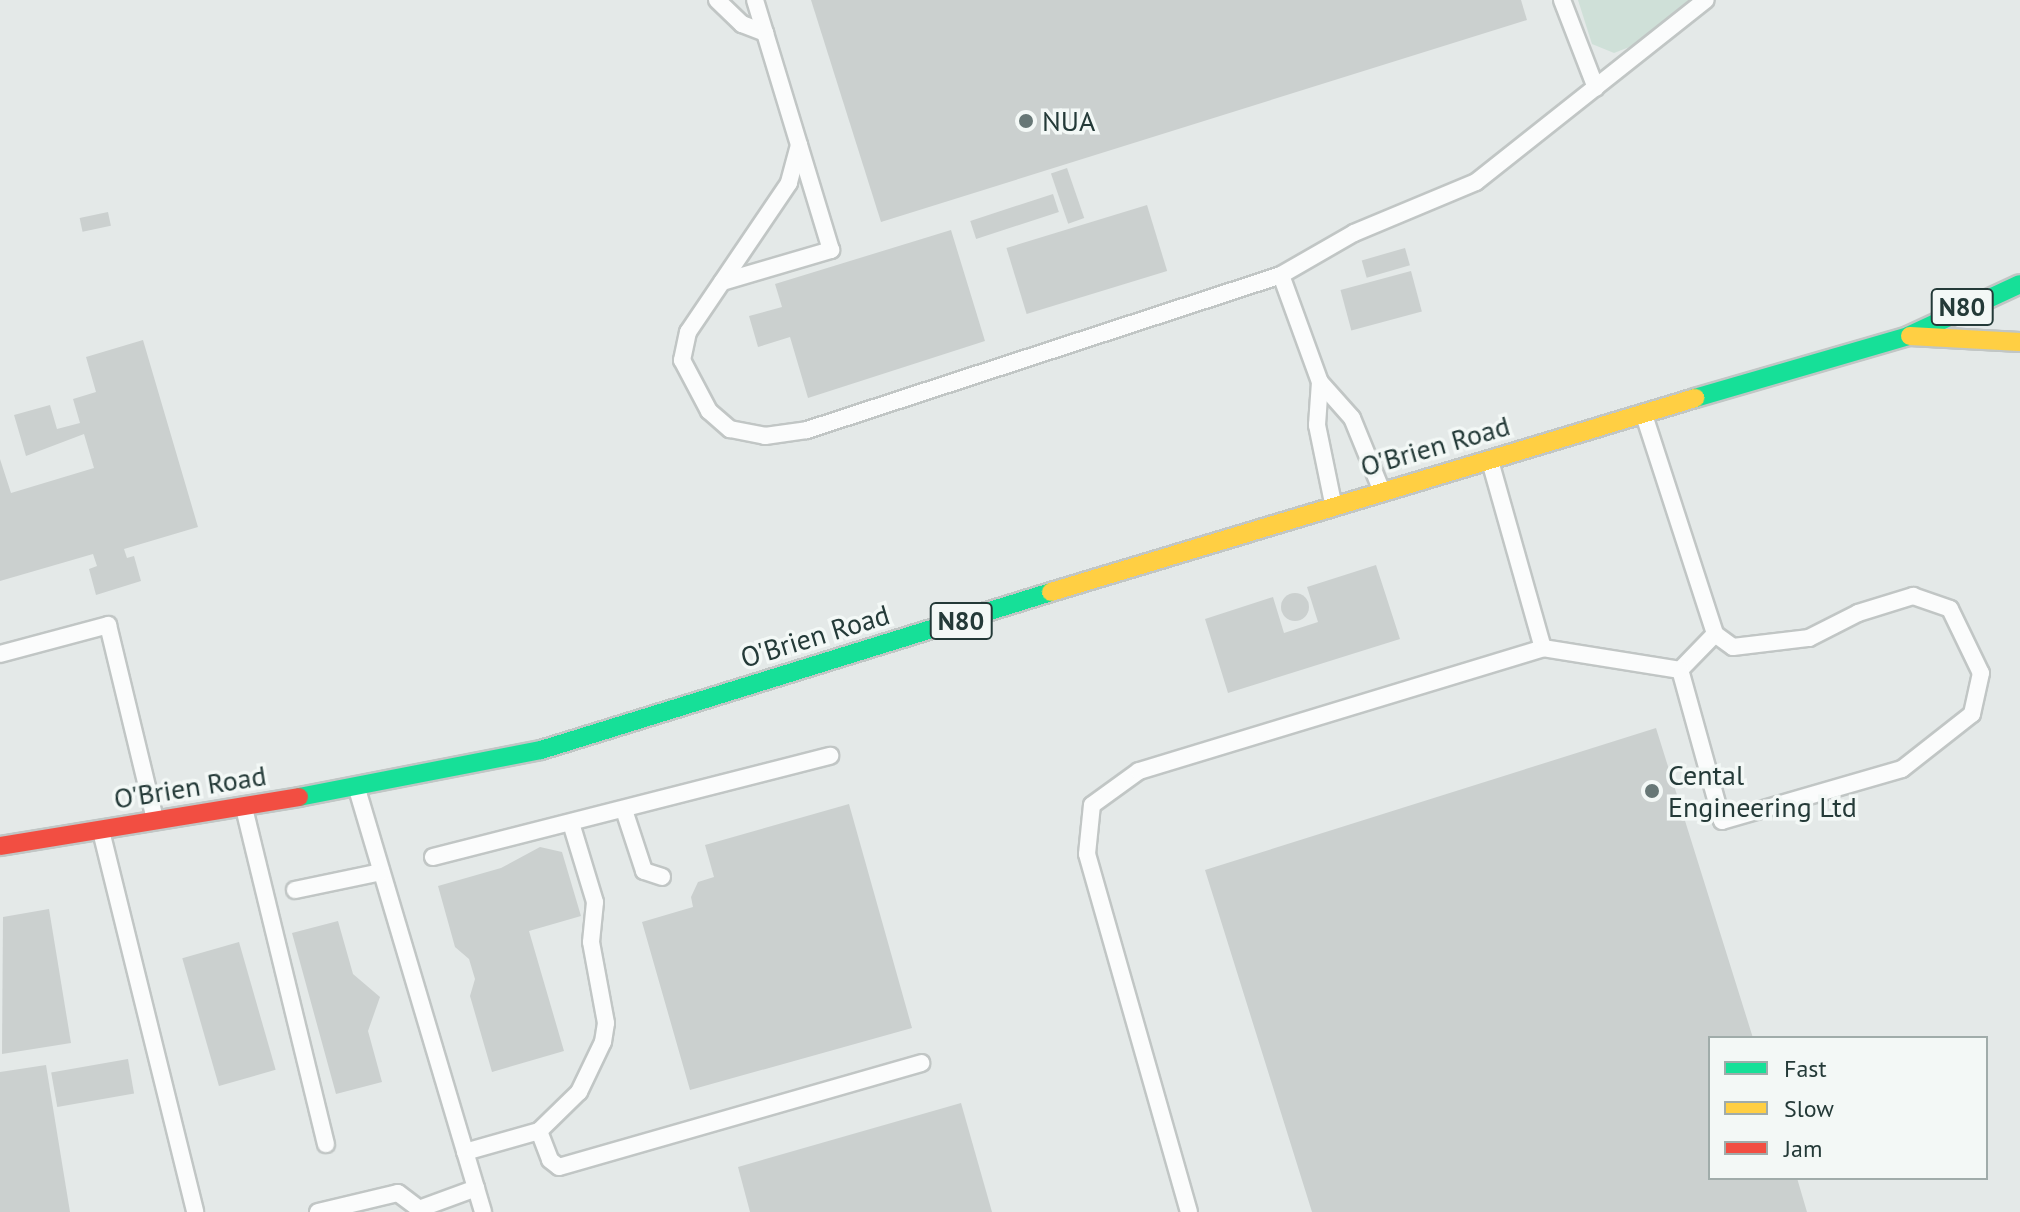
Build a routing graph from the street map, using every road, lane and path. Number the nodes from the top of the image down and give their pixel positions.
1 (717, 0) edge
2 (755, 0) edge
3 (1562, 0) edge
4 (1706, 0) edge
5 (765, 33) junction
6 (1596, 88) junction
7 (799, 144) junction
8 (1281, 275) junction
9 (722, 282) junction
10 (2020, 284) edge
11 (1908, 336) junction
12 (2020, 342) edge
13 (1320, 382) junction
14 (1644, 413) junction
15 (1489, 459) junction
16 (1381, 490) junction
17 (1334, 505) junction
18 (1715, 634) junction
19 (1543, 648) junction
20 (0, 654) edge
21 (1680, 670) junction
22 (830, 756) dead end
23 (356, 788) junction
24 (244, 806) junction
25 (624, 810) junction
26 (156, 821) junction
27 (571, 823) junction
28 (101, 830) junction
29 (0, 846) edge
30 (433, 857) dead end
31 (381, 872) junction
32 (662, 877) dead end
33 (295, 890) dead end
34 (921, 1063) dead end
35 (539, 1131) junction
36 (326, 1144) dead end
37 (465, 1152) junction
38 (476, 1188) junction
39 (195, 1212) edge
40 (318, 1212) edge
41 (483, 1212) edge
42 (1189, 1212) edge

1 - 5 lane
2 - 5 lane
3 - 6 lane
4 - 6 lane
5 - 7 lane
6 - 8 lane
7 - 9 lane
7 - 9 lane
8 - 9 lane
8 - 13 lane
10 - 11 main road, O'Brien Road / N80
11 - 12 main road, O'Brien Road / N80
11 - 14 main road, O'Brien Road / N80
13 - 16 lane
13 - 17 lane
14 - 15 main road, O'Brien Road / N80
14 - 18 lane
15 - 16 main road, O'Brien Road / N80
15 - 19 lane
16 - 17 main road, O'Brien Road / N80
17 - 23 main road, O'Brien Road / N80
18 - 21 lane
18 - 21 lane
19 - 21 lane
19 - 42 lane
20 - 26 lane
22 - 25 lane
23 - 24 main road, O'Brien Road / N80
23 - 31 lane
24 - 26 main road, O'Brien Road / N80
24 - 36 lane
25 - 27 lane
25 - 32 lane
26 - 28 main road, O'Brien Road / N80
27 - 30 lane
27 - 35 lane
28 - 29 main road, O'Brien Road / N80
28 - 39 lane
31 - 33 lane
31 - 37 lane
34 - 35 lane
35 - 37 lane
37 - 38 lane
38 - 40 lane
38 - 41 lane

